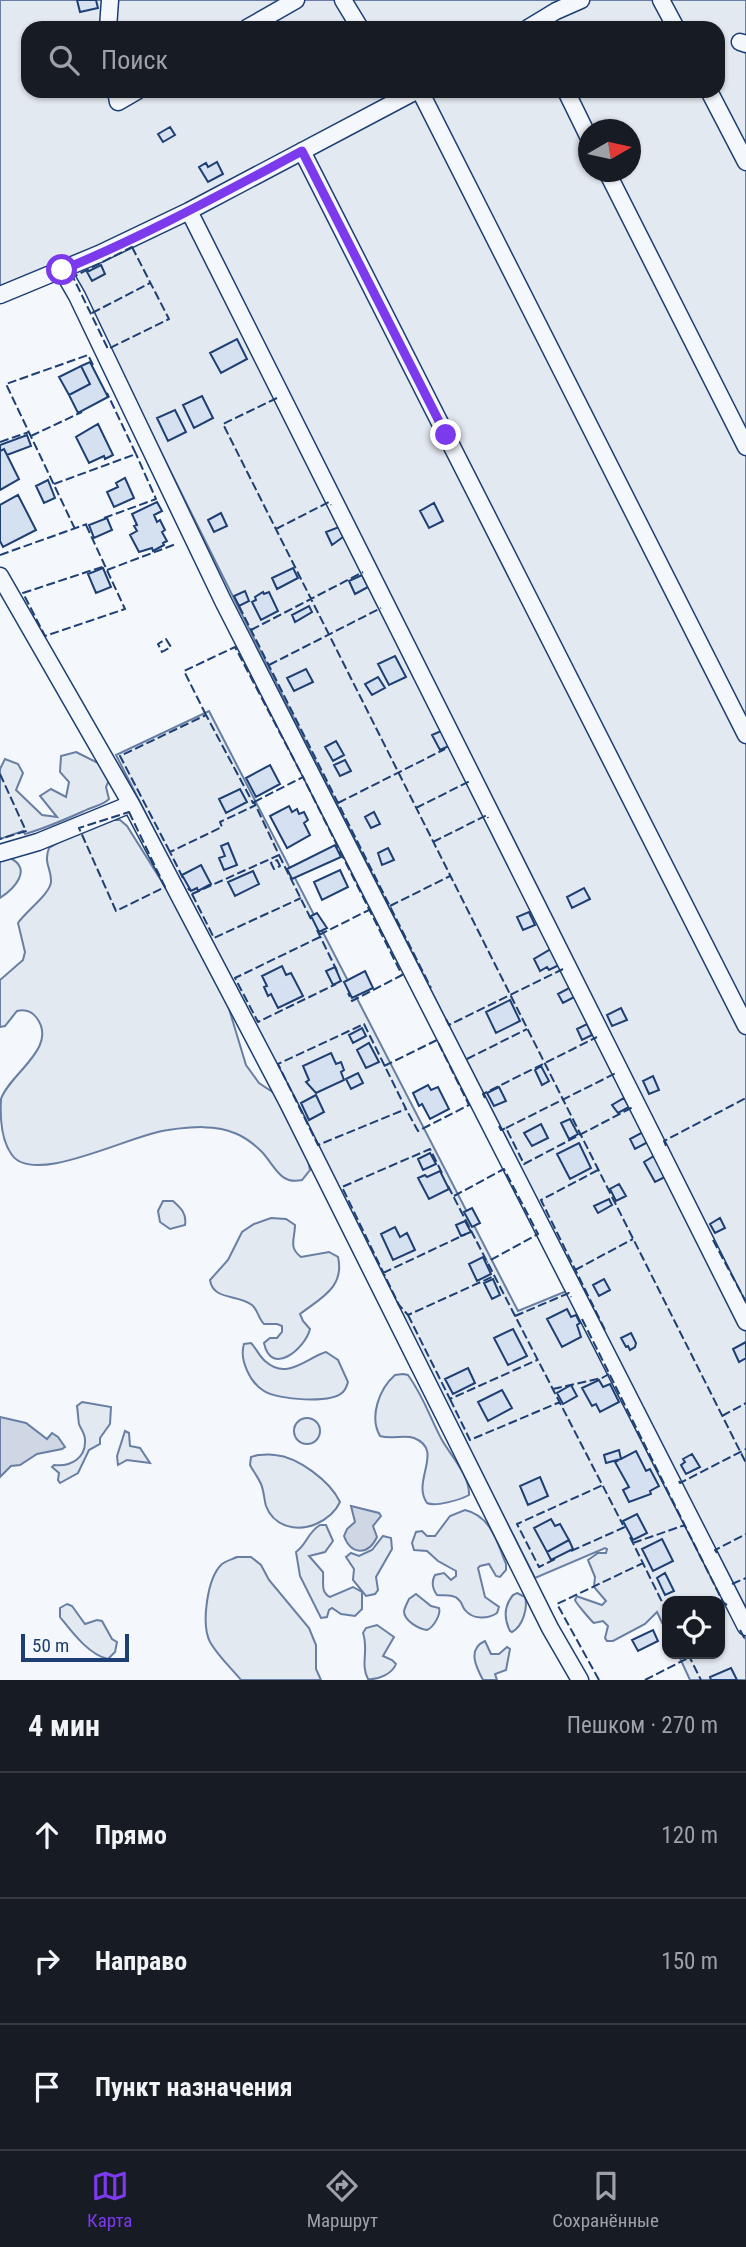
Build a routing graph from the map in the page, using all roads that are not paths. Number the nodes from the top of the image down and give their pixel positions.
1 (110, 0) edge
2 (296, 0) edge
3 (344, 0) edge
4 (581, 0) edge
5 (661, 0) edge
6 (555, 6) edge
7 (108, 21) edge
8 (259, 21) edge
9 (356, 21) edge
10 (538, 21) edge
11 (672, 21) edge
12 (404, 98) edge
13 (422, 98) edge
14 (570, 98) edge
15 (713, 98) edge
16 (580, 119) edge
17 (302, 151) junction
18 (746, 162) edge
19 (612, 182) edge
20 (189, 211) junction
21 (62, 270) junction
22 (0, 295) edge
23 (746, 447) edge
24 (0, 576) edge
25 (746, 735) edge
26 (131, 804) junction
27 (0, 853) edge
28 (746, 1026) edge
29 (746, 1322) edge
30 (746, 1627) edge
31 (580, 1680) edge

1 - 7 lane
2 - 8 lane
3 - 9 lane
4 - 6 lane
5 - 11 lane
6 - 10 lane
12 - 17 lane
13 - 25 lane
14 - 16 lane
15 - 18 lane
17 - 20 lane
17 - 28 lane
19 - 23 lane
20 - 21 lane
20 - 29 lane
21 - 22 lane
21 - 30 lane
24 - 26 lane
26 - 27 lane
26 - 31 lane

